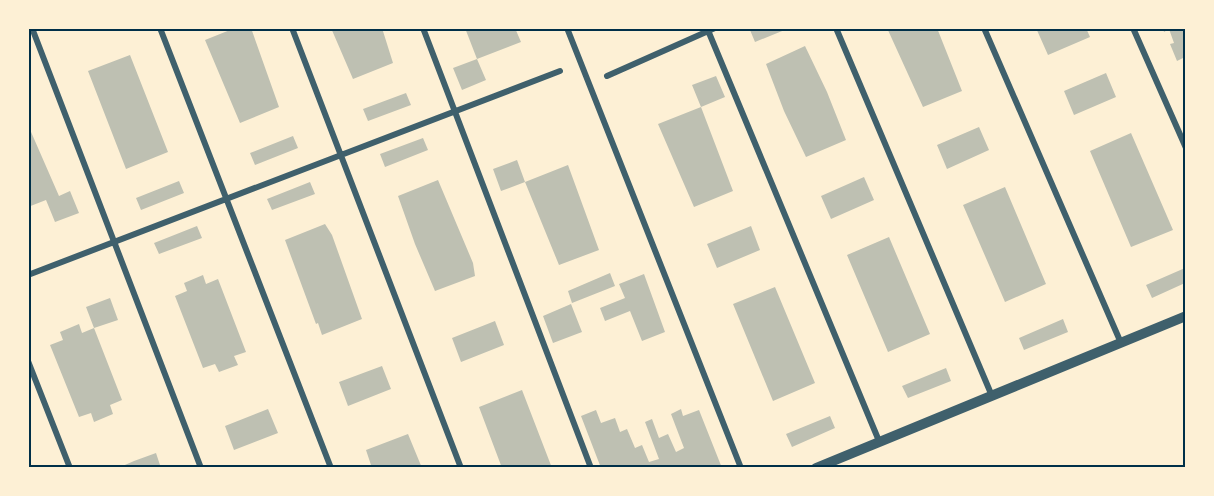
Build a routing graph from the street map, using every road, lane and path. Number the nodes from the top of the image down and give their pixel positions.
1 (32, 28) edge
2 (160, 28) edge
3 (292, 28) edge
4 (423, 28) edge
5 (567, 28) edge
6 (836, 28) edge
7 (984, 28) edge
8 (1133, 28) edge
9 (710, 29) edge
10 (560, 71) dead end
11 (607, 76) dead end
12 (455, 111) junction
13 (1185, 148) edge
14 (342, 155) junction
15 (226, 199) junction
16 (116, 242) junction
17 (28, 275) edge
18 (1185, 316) edge
19 (1120, 343) junction
20 (28, 361) edge
21 (992, 396) junction
22 (879, 441) junction
23 (70, 468) edge
24 (201, 468) edge
25 (331, 468) edge
26 (461, 468) edge
27 (591, 468) edge
28 (741, 468) edge
29 (816, 468) edge

1 - 16 street
2 - 15 street
3 - 14 street
4 - 12 street
5 - 28 street
6 - 21 street
7 - 19 street
8 - 13 street
9 - 11 street
9 - 22 street
10 - 12 street
12 - 14 street
12 - 27 street
14 - 15 street
14 - 26 street
15 - 16 street
15 - 25 street
16 - 17 street
16 - 24 street
18 - 19 street
19 - 21 street
20 - 23 street
21 - 22 street
22 - 29 street

